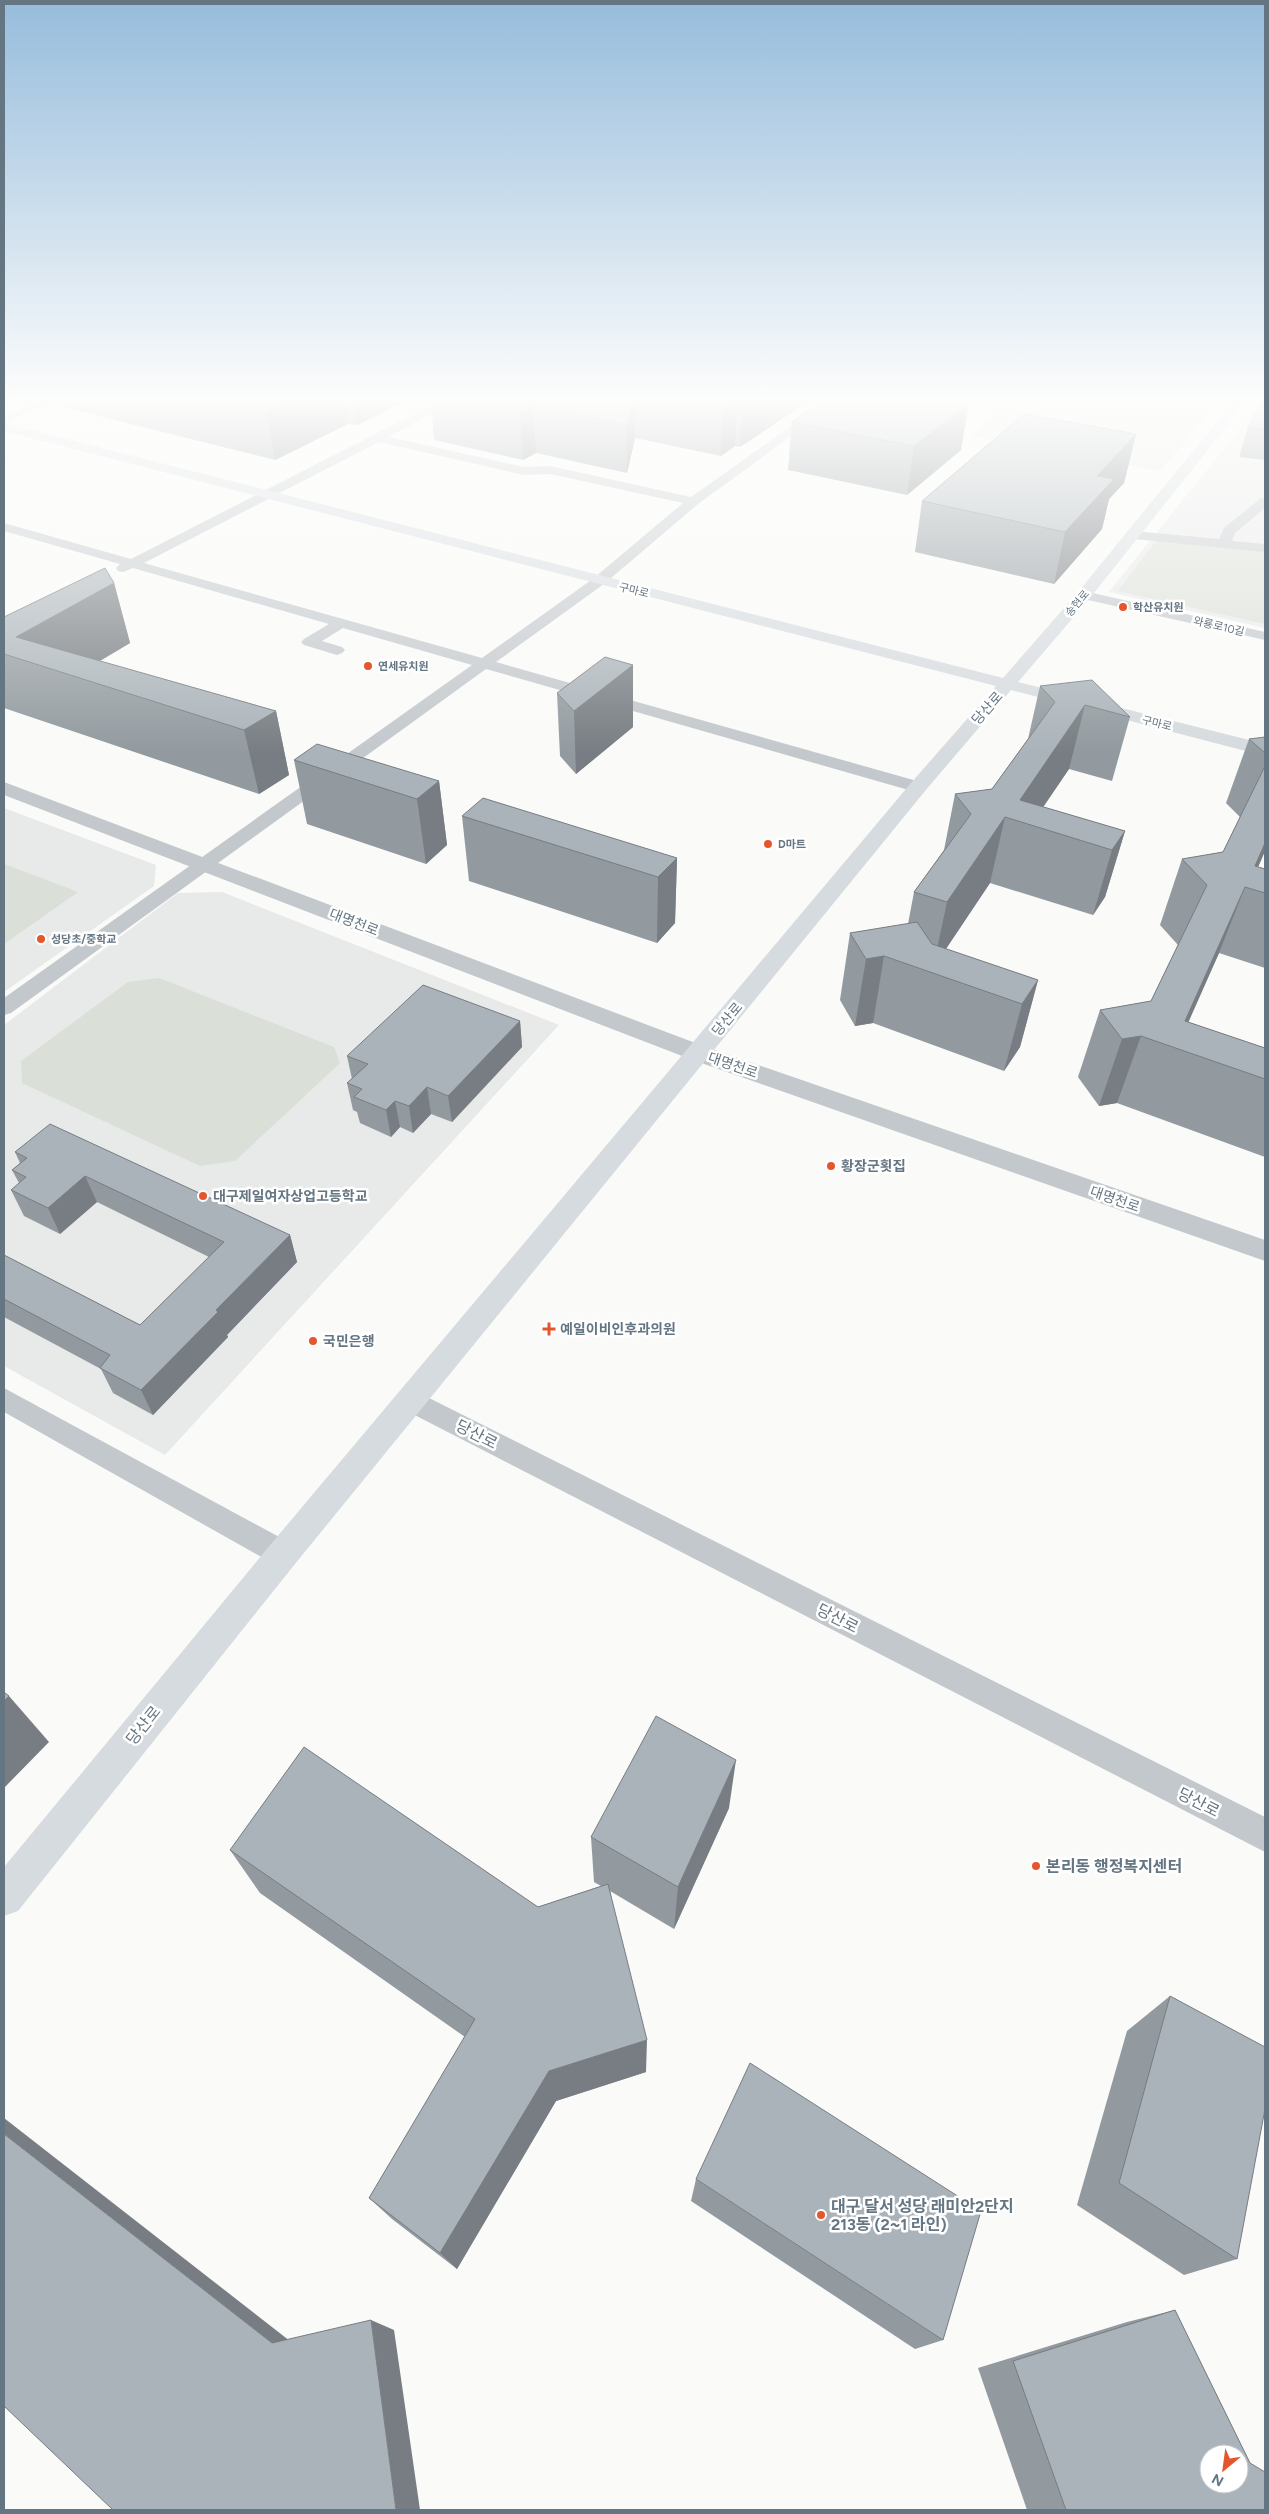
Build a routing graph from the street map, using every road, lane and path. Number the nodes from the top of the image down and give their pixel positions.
1 (217, 519) edge
2 (363, 519) edge
3 (671, 519) edge
4 (1145, 519) edge
5 (1243, 519) edge
6 (4, 527) edge
7 (26, 534) junction
8 (1133, 534) junction
9 (11, 541) dead end
10 (1224, 544) junction
11 (1265, 548) edge
12 (131, 564) junction
13 (114, 573) dead end
14 (599, 581) junction
15 (1084, 595) junction
16 (341, 623) junction
17 (1265, 636) edge
18 (338, 650) dead end
19 (486, 663) junction
20 (1007, 685) junction
21 (1265, 750) edge
22 (918, 787) junction
23 (4, 788) edge
24 (205, 865) junction
25 (4, 1008) edge
26 (698, 1053) junction
27 (1265, 1251) edge
28 (4, 1398) edge
29 (411, 1400) junction
30 (283, 1554) junction
31 (1265, 1835) edge
32 (4, 1897) edge

1 - 12 street
2 - 14 main road, 구마로
3 - 14 street
4 - 8 main road, 송현로
5 - 10 street
6 - 7 street
7 - 9 street
7 - 12 street
8 - 10 street
8 - 15 main road, 송현로
10 - 11 street
12 - 13 street
12 - 16 street
14 - 19 street
14 - 20 main road, 구마로
15 - 17 street, 와룡로10길
15 - 20 main road, 송현로
16 - 18 street
16 - 19 street
19 - 22 street
19 - 24 street
20 - 21 main road, 구마로
20 - 22 main road, 당산로
22 - 26 main road, 당산로
23 - 24 street, 대명천로
24 - 25 street
24 - 26 street, 대명천로
26 - 27 street, 대명천로
26 - 29 main road, 당산로
28 - 30 street
29 - 30 main road, 당산로
29 - 31 street, 당산로
30 - 32 main road, 당산로

